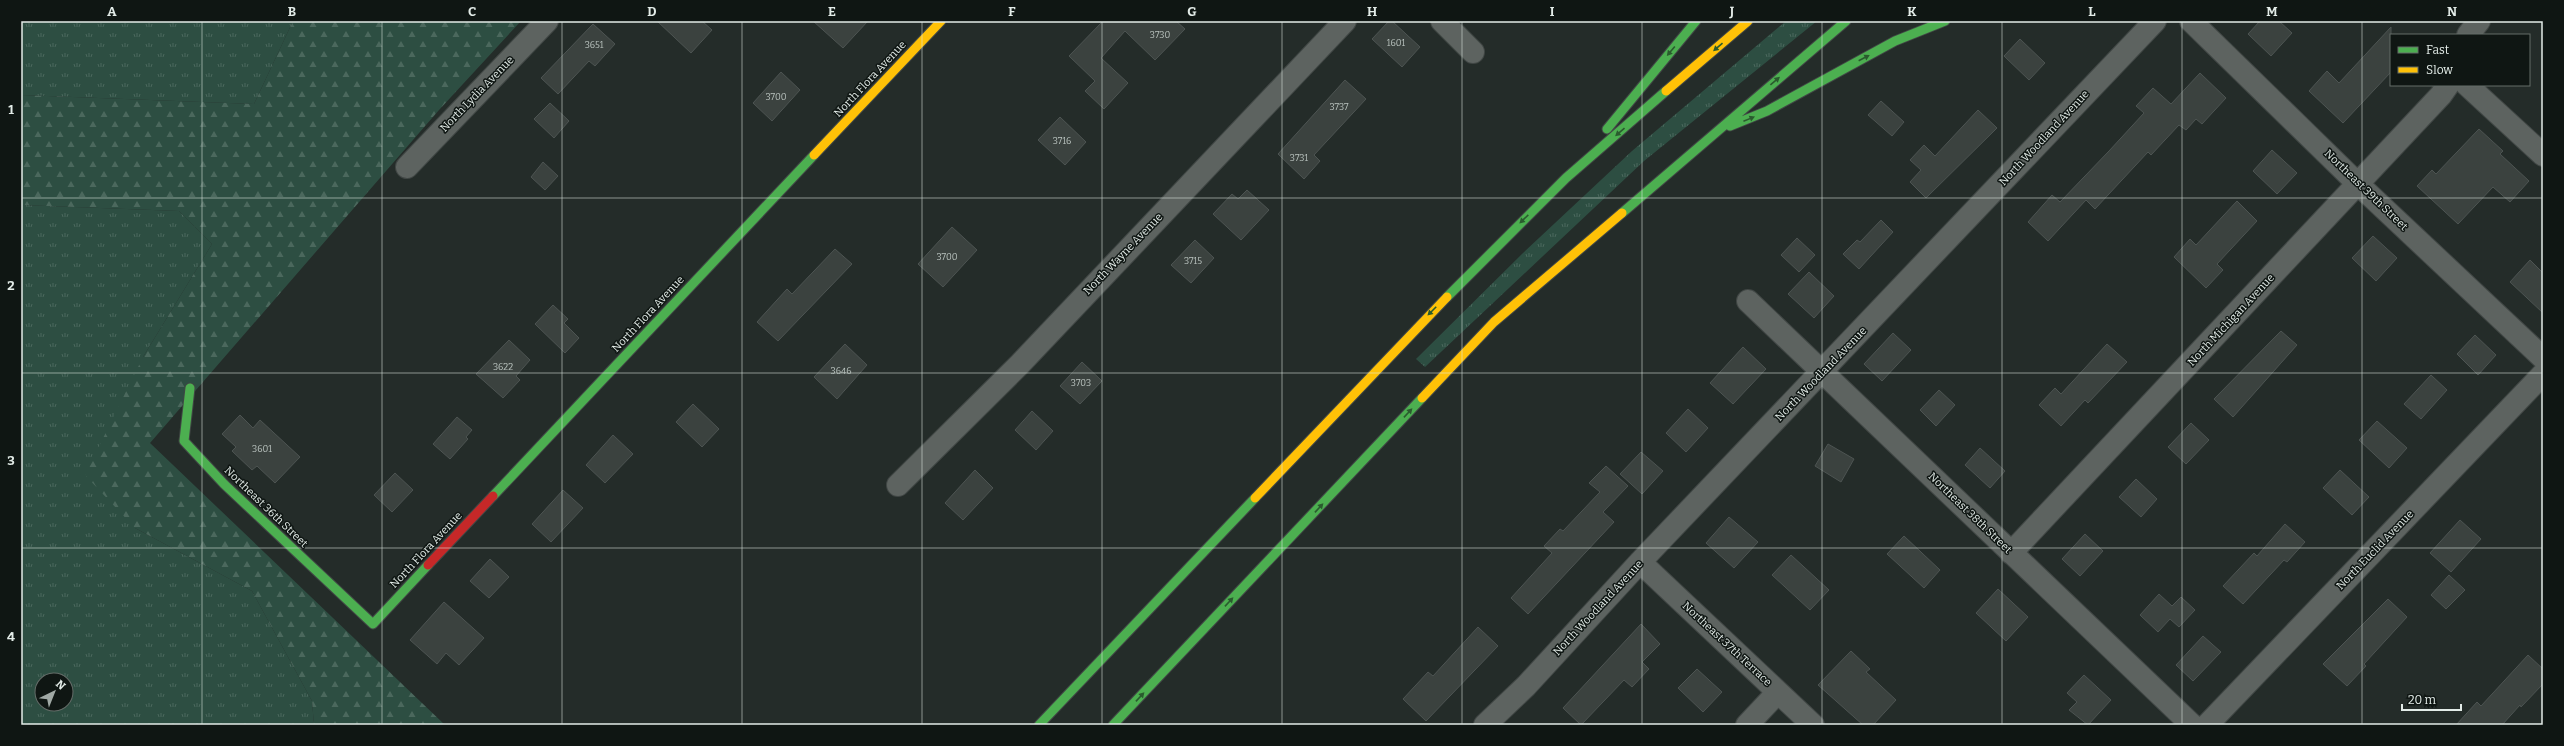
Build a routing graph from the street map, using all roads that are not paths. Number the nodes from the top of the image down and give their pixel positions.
1 (547, 21) edge
2 (941, 21) edge
3 (1345, 21) edge
4 (1442, 21) edge
5 (1696, 21) edge
6 (1748, 21) edge
7 (1846, 21) edge
8 (1945, 21) edge
9 (2155, 21) edge
10 (2191, 21) edge
11 (2479, 21) edge
12 (2469, 34) edge
13 (1473, 52) dead end
14 (2447, 86) edge
15 (2468, 86) edge
16 (1713, 133) junction
17 (2543, 155) edge
18 (407, 167) dead end
19 (1566, 178) junction
20 (2360, 185) junction
21 (1748, 301) dead end
22 (2543, 358) edge
23 (1824, 372) junction
24 (2543, 374) edge
25 (190, 388) dead end
26 (898, 485) dead end
27 (2011, 553) junction
28 (1640, 562) junction
29 (373, 624) joint
30 (1778, 692) junction
31 (1039, 725) edge
32 (1113, 725) edge
33 (1486, 725) edge
34 (1747, 725) edge
35 (1813, 725) edge
36 (2192, 725) edge
37 (2207, 725) edge

1 - 18 street, North Lydia Avenue
2 - 29 main road, North Flora Avenue
3 - 26 street, North Wayne Avenue
4 - 13 street
5 -> 19 main road
6 -> 19 main road
16 -> 7 main road
16 -> 8 main road
9 - 23 street, North Woodland Avenue
10 - 20 street, Northeast 39th Street
11 - 12 street
14 - 20 street, North Michigan Avenue
15 - 17 street
32 -> 16 main road
19 -> 31 main road
20 - 22 street, Northeast 39th Street
20 - 27 street, North Michigan Avenue
21 - 23 street, Northeast 38th Street
23 - 27 street, Northeast 38th Street
23 - 28 street, North Woodland Avenue
24 - 37 street, North Euclid Avenue
25 - 29 main road, Northeast 36th Street
27 - 36 street, Northeast 38th Street
28 - 30 street, Northeast 37th Terrace
28 - 33 street, North Woodland Avenue
30 - 34 street
30 - 35 street, Northeast 37th Terrace

